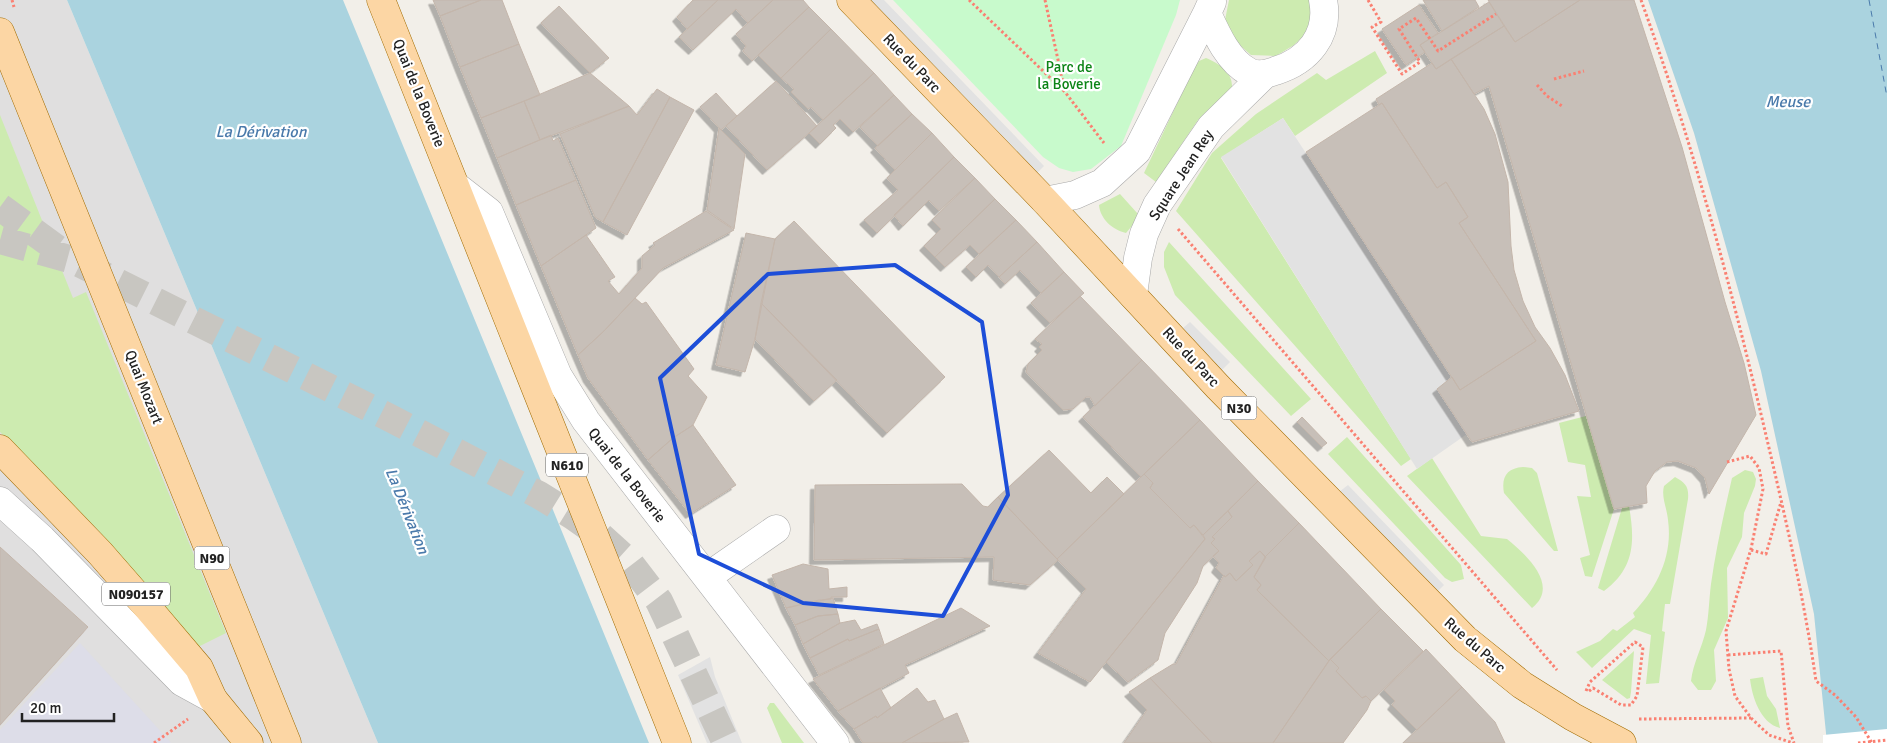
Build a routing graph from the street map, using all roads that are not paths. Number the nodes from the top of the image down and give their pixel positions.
1 (381, 0) edge
2 (851, 0) edge
3 (1323, 0) edge
4 (1210, 6) edge
5 (0, 32) edge
6 (1265, 74) junction
7 (457, 187) junction
8 (1045, 201) junction
9 (1133, 295) junction
10 (0, 449) edge
11 (0, 465) edge
12 (46, 498) junction
13 (0, 501) edge
14 (776, 530) dead end
15 (707, 577) junction
16 (213, 700) junction
17 (249, 743) edge
18 (287, 743) edge
19 (677, 743) edge
20 (835, 743) edge
21 (1622, 743) edge

1 - 7 main road, Quai de la Boverie / N610
2 - 8 main road, Rue du Parc / N30
3 - 6 street, Square Jean Rey
4 - 6 street
4 - 8 street
5 - 18 main road, Quai Mozart / N90
6 - 9 street, Square Jean Rey
7 - 15 street, Quai de la Boverie
7 - 19 main road, Quai de la Boverie / N610
8 - 9 main road, Rue du Parc / N30
9 - 21 main road, Rue du Parc / N30
10 - 12 main road
11 - 12 main road, N090157
12 - 16 main road, N090157
13 - 16 street
14 - 15 street
15 - 20 street, Quai de la Boverie
16 - 17 main road, N090157

